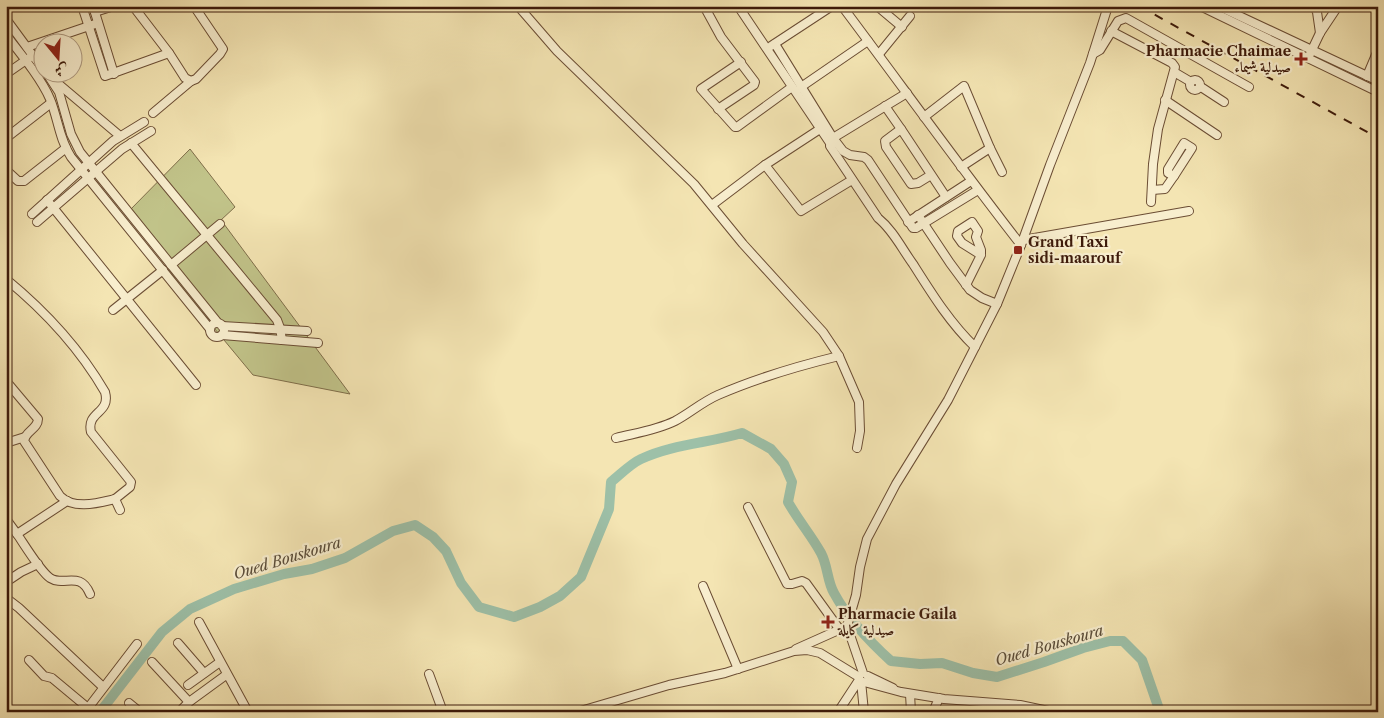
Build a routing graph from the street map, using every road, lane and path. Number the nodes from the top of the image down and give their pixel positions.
1 (82, 6) edge
2 (114, 6) edge
3 (133, 6) edge
4 (194, 6) edge
5 (518, 6) edge
6 (704, 6) edge
7 (738, 6) edge
8 (832, 6) edge
9 (842, 6) edge
10 (877, 6) edge
11 (1108, 6) edge
12 (1200, 6) edge
13 (1218, 6) edge
14 (1314, 6) edge
15 (1338, 6) edge
16 (94, 9) edge
17 (910, 16) dead end
18 (6, 19) edge
19 (98, 23) junction
20 (88, 26) junction
21 (902, 27) junction
22 (1111, 31) junction
23 (1320, 34) junction
24 (6, 35) edge
25 (868, 41) junction
26 (775, 44) junction
27 (27, 47) junction
28 (766, 49) junction
29 (1312, 50) junction
30 (1378, 50) edge
31 (32, 54) edge
32 (169, 54) junction
33 (879, 54) junction
34 (1093, 54) junction
35 (32, 56) edge
36 (1308, 58) junction
37 (25, 60) junction
38 (741, 62) junction
39 (110, 66) junction
40 (102, 69) junction
41 (1174, 72) junction
42 (6, 74) edge
43 (114, 74) junction
44 (1367, 76) junction
45 (191, 81) junction
46 (52, 82) edge
47 (56, 82) edge
48 (1378, 82) edge
49 (792, 87) junction
50 (801, 87) junction
51 (1249, 87) dead end
52 (59, 92) junction
53 (906, 92) junction
54 (1378, 92) edge
55 (1165, 100) junction
56 (51, 102) junction
57 (1224, 102) dead end
58 (62, 104) junction
59 (885, 106) junction
60 (718, 109) junction
61 (153, 113) dead end
62 (924, 117) junction
63 (144, 122) dead end
64 (820, 125) junction
65 (901, 129) junction
66 (151, 131) dead end
67 (1217, 135) dead end
68 (120, 136) junction
69 (6, 138) edge
70 (832, 141) junction
71 (131, 143) junction
72 (66, 148) junction
73 (990, 148) junction
74 (89, 163) junction
75 (765, 165) junction
76 (962, 167) junction
77 (6, 170) edge
78 (82, 170) junction
79 (96, 172) junction
80 (1002, 172) dead end
81 (931, 175) junction
82 (1174, 176) dead end
83 (89, 178) junction
84 (852, 180) junction
85 (971, 181) junction
86 (978, 190) junction
87 (1152, 190) junction
88 (946, 197) junction
89 (47, 200) junction
90 (1150, 202) dead end
91 (712, 205) junction
92 (54, 208) junction
93 (1190, 211) dead end
94 (32, 214) dead end
95 (918, 215) junction
96 (37, 222) dead end
97 (908, 222) junction
98 (220, 224) dead end
99 (924, 224) junction
100 (207, 235) junction
101 (1022, 242) junction
102 (981, 255) dead end
103 (171, 265) junction
104 (162, 270) junction
105 (6, 279) edge
106 (966, 285) junction
107 (127, 299) junction
108 (997, 304) junction
109 (113, 310) dead end
110 (220, 324) junction
111 (210, 329) junction
112 (281, 329) junction
113 (294, 330) junction
114 (307, 331) dead end
115 (222, 335) junction
116 (282, 340) junction
117 (294, 341) junction
118 (318, 343) dead end
119 (975, 347) junction
120 (839, 356) junction
121 (6, 381) edge
122 (196, 385) dead end
123 (25, 436) junction
124 (616, 438) dead end
125 (6, 443) edge
126 (857, 448) dead end
127 (115, 499) junction
128 (67, 502) junction
129 (748, 507) dead end
130 (120, 510) dead end
131 (6, 519) edge
132 (17, 534) junction
133 (38, 564) junction
134 (6, 582) edge
135 (703, 586) dead end
136 (90, 594) dead end
137 (6, 598) edge
138 (199, 622) dead end
139 (843, 628) junction
140 (178, 643) dead end
141 (137, 644) dead end
142 (788, 652) junction
143 (28, 660) dead end
144 (152, 662) dead end
145 (220, 662) junction
146 (738, 669) junction
147 (204, 673) junction
148 (429, 674) dead end
149 (226, 675) junction
150 (862, 678) junction
151 (188, 685) dead end
152 (103, 688) junction
153 (910, 694) junction
154 (939, 698) junction
155 (189, 702) junction
156 (129, 703) dead end
157 (86, 710) edge
158 (140, 712) edge
159 (179, 712) edge
160 (248, 712) edge
161 (443, 712) edge
162 (577, 712) edge
163 (838, 712) edge
164 (864, 712) edge
165 (911, 712) edge
166 (933, 712) edge
167 (1053, 712) edge

1 - 20 street
2 - 16 street
3 - 32 street
4 - 45 street
5 - 91 street
6 - 38 street
7 - 28 street
8 - 26 street
9 - 25 street
10 - 21 street
11 - 34 street
12 - 36 street
13 - 29 street
14 - 23 street
15 - 23 street
16 - 19 street
17 - 21 street
18 - 27 street
19 - 20 street
19 - 39 street
20 - 27 street
20 - 40 street
21 - 33 street
22 - 34 street
22 - 41 street
22 - 51 street
23 - 29 street
24 - 37 street
25 - 33 street
25 - 50 street
26 - 28 street
26 - 50 street
27 - 31 street
28 - 49 street
29 - 36 street
29 - 44 street
30 - 44 street
32 - 43 street
32 - 45 street
33 - 53 street
34 - 101 street
35 - 37 street
36 - 54 street
37 - 42 street
37 - 56 street
38 - 60 street
38 - 60 street
39 - 40 street
39 - 43 street
40 - 43 street
41 - 55 street
41 - 57 street
44 - 48 street
45 - 61 street
46 - 52 street
47 - 68 street
49 - 60 street
49 - 64 street
50 - 64 street
52 - 56 street
52 - 58 street
53 - 59 street
53 - 62 street
55 - 67 street
55 - 87 street
56 - 58 street
56 - 69 street
56 - 72 street
58 - 74 street
59 - 65 street
59 - 70 street
62 - 73 street
62 - 76 street
63 - 68 street
64 - 70 street
64 - 75 street
65 - 81 street
65 - 81 street
66 - 71 street
68 - 74 street
70 - 84 street
70 - 97 street
71 - 79 street
71 - 100 street
72 - 77 street
72 - 78 street
73 - 76 street
73 - 80 street
74 - 78 street
74 - 79 street
75 - 84 street
75 - 91 street
76 - 85 street
78 - 83 street
78 - 89 street
79 - 83 street
79 - 103 street
81 - 88 street
82 - 87 street
83 - 92 street
83 - 104 street
84 - 119 street
85 - 86 street
85 - 88 street
86 - 99 street
86 - 101 street
87 - 90 street
88 - 95 street
89 - 92 street
89 - 94 street
91 - 120 street
92 - 96 street
92 - 107 street
93 - 101 street
95 - 97 street
95 - 99 street
97 - 99 street
98 - 100 street
99 - 106 street
100 - 103 street
100 - 112 street
101 - 108 street
102 - 106 street
103 - 110 street
104 - 107 street
104 - 111 street
105 - 127 street
106 - 108 street
107 - 109 street
107 - 122 street
108 - 119 street
110 - 111 street
110 - 112 street
110 - 115 street
111 - 115 street
112 - 113 street
112 - 116 street
113 - 114 street
113 - 117 street
115 - 116 street
116 - 117 street
117 - 118 street
119 - 139 street
120 - 124 street
120 - 126 street
121 - 123 street
123 - 125 street
123 - 128 street
127 - 128 street
127 - 130 street
128 - 132 street
129 - 139 street
131 - 132 street
132 - 133 street
133 - 134 street
133 - 136 street
135 - 146 street
137 - 152 street
138 - 145 street
139 - 142 street
139 - 150 street
140 - 147 street
141 - 152 street
142 - 146 street
142 - 150 street
143 - 157 street
144 - 155 street
145 - 147 street
145 - 149 street
146 - 162 street
147 - 151 street
148 - 161 street
149 - 155 street
149 - 160 street
150 - 153 street
150 - 163 street
150 - 164 street
152 - 157 street
153 - 154 street
153 - 165 street
154 - 166 street
154 - 167 street
155 - 159 street
156 - 158 street

